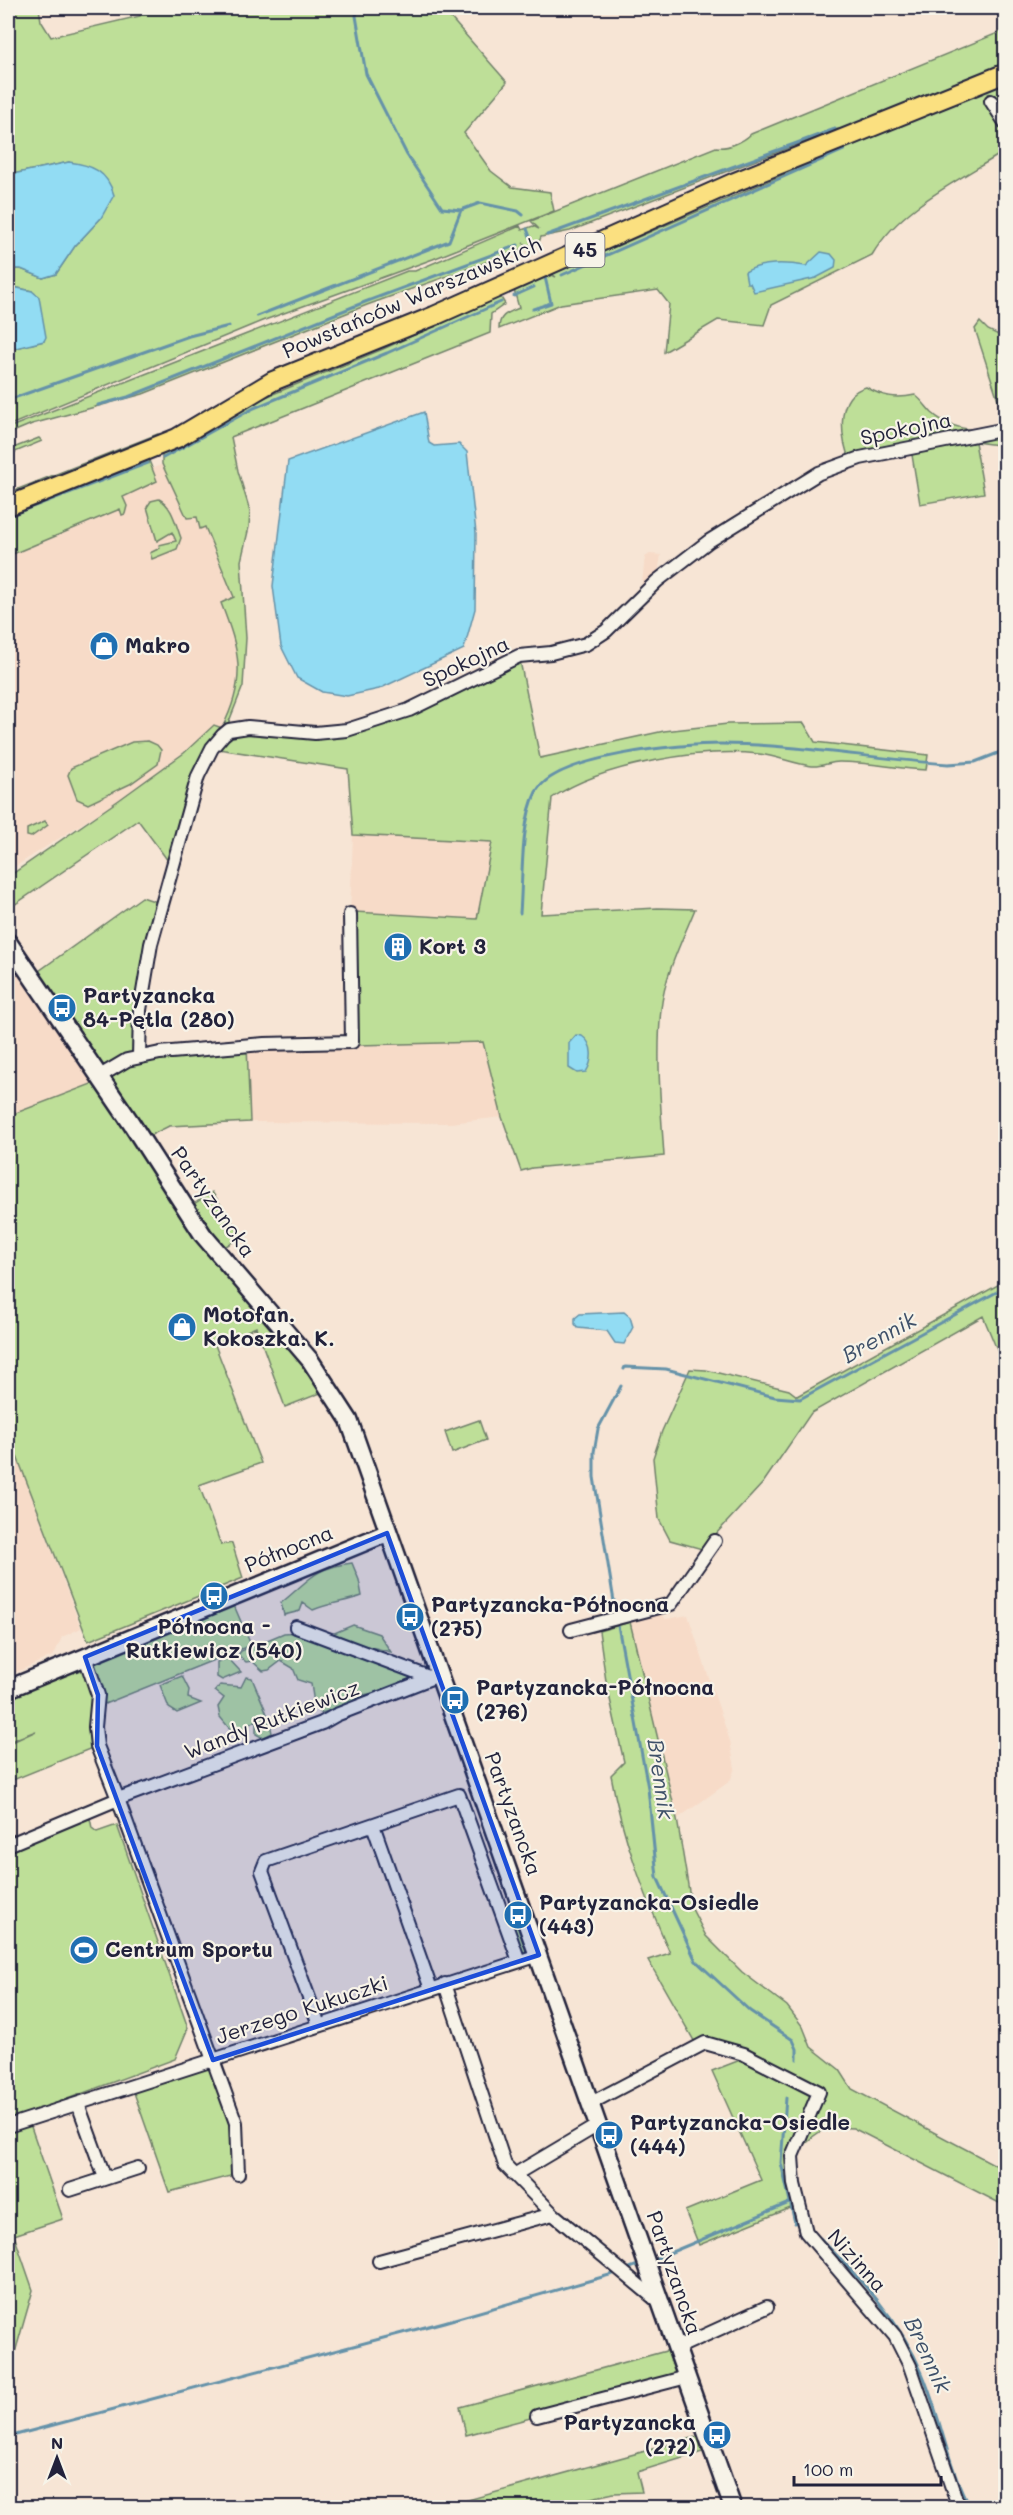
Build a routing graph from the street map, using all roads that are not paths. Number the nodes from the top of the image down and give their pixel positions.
1 (1005, 73) edge
2 (991, 100) dead end
3 (1005, 124) edge
4 (1005, 429) edge
5 (8, 506) edge
6 (350, 914) dead end
7 (8, 942) edge
8 (139, 1057) junction
9 (100, 1076) junction
10 (387, 1533) junction
11 (715, 1541) dead end
12 (296, 1627) dead end
13 (571, 1630) dead end
14 (85, 1657) junction
15 (434, 1676) junction
16 (8, 1689) edge
17 (118, 1798) junction
18 (373, 1825) junction
19 (8, 1845) edge
20 (539, 1955) junction
21 (519, 1961) junction
22 (446, 1984) junction
23 (431, 1989) junction
24 (319, 2025) junction
25 (213, 2060) junction
26 (591, 2103) junction
27 (78, 2104) junction
28 (598, 2125) junction
29 (8, 2126) edge
30 (138, 2168) dead end
31 (238, 2174) dead end
32 (514, 2175) junction
33 (105, 2178) junction
34 (70, 2190) dead end
35 (553, 2214) junction
36 (379, 2261) dead end
37 (661, 2304) junction
38 (767, 2307) dead end
39 (677, 2348) junction
40 (687, 2377) junction
41 (537, 2416) dead end
42 (733, 2508) edge
43 (959, 2508) edge

1 - 5 main road, Powstańców Warszawskich / 45
2 - 3 street
4 - 8 street, Spokojna
6 - 8 street
7 - 9 main road, Partyzancka
8 - 9 street
9 - 10 main road, Partyzancka
10 - 14 main road, Północna
10 - 15 main road, Partyzancka
11 - 13 street
12 - 15 street
14 - 16 main road, Północna
14 - 17 street
15 - 17 street, Wandy Rutkiewicz
15 - 20 main road, Partyzancka
17 - 19 street, Wandy Rutkiewicz
17 - 25 street
18 - 21 street
18 - 23 street
18 - 24 street
20 - 21 street, Jerzego Kukuczki
20 - 26 main road, Partyzancka
21 - 22 street, Jerzego Kukuczki
22 - 23 street, Jerzego Kukuczki
22 - 32 street
23 - 24 street, Jerzego Kukuczki
24 - 25 street, Jerzego Kukuczki
25 - 27 street, Jerzego Kukuczki
25 - 31 street
26 - 28 main road, Partyzancka
26 - 43 street, Nizinna
27 - 29 street, Jerzego Kukuczki
27 - 33 street
28 - 32 street
28 - 37 main road, Partyzancka
30 - 33 street
32 - 35 street
33 - 34 street
35 - 36 street
35 - 37 street
37 - 39 main road, Partyzancka
38 - 39 street
39 - 40 main road, Partyzancka
40 - 41 street
40 - 42 main road, Partyzancka

